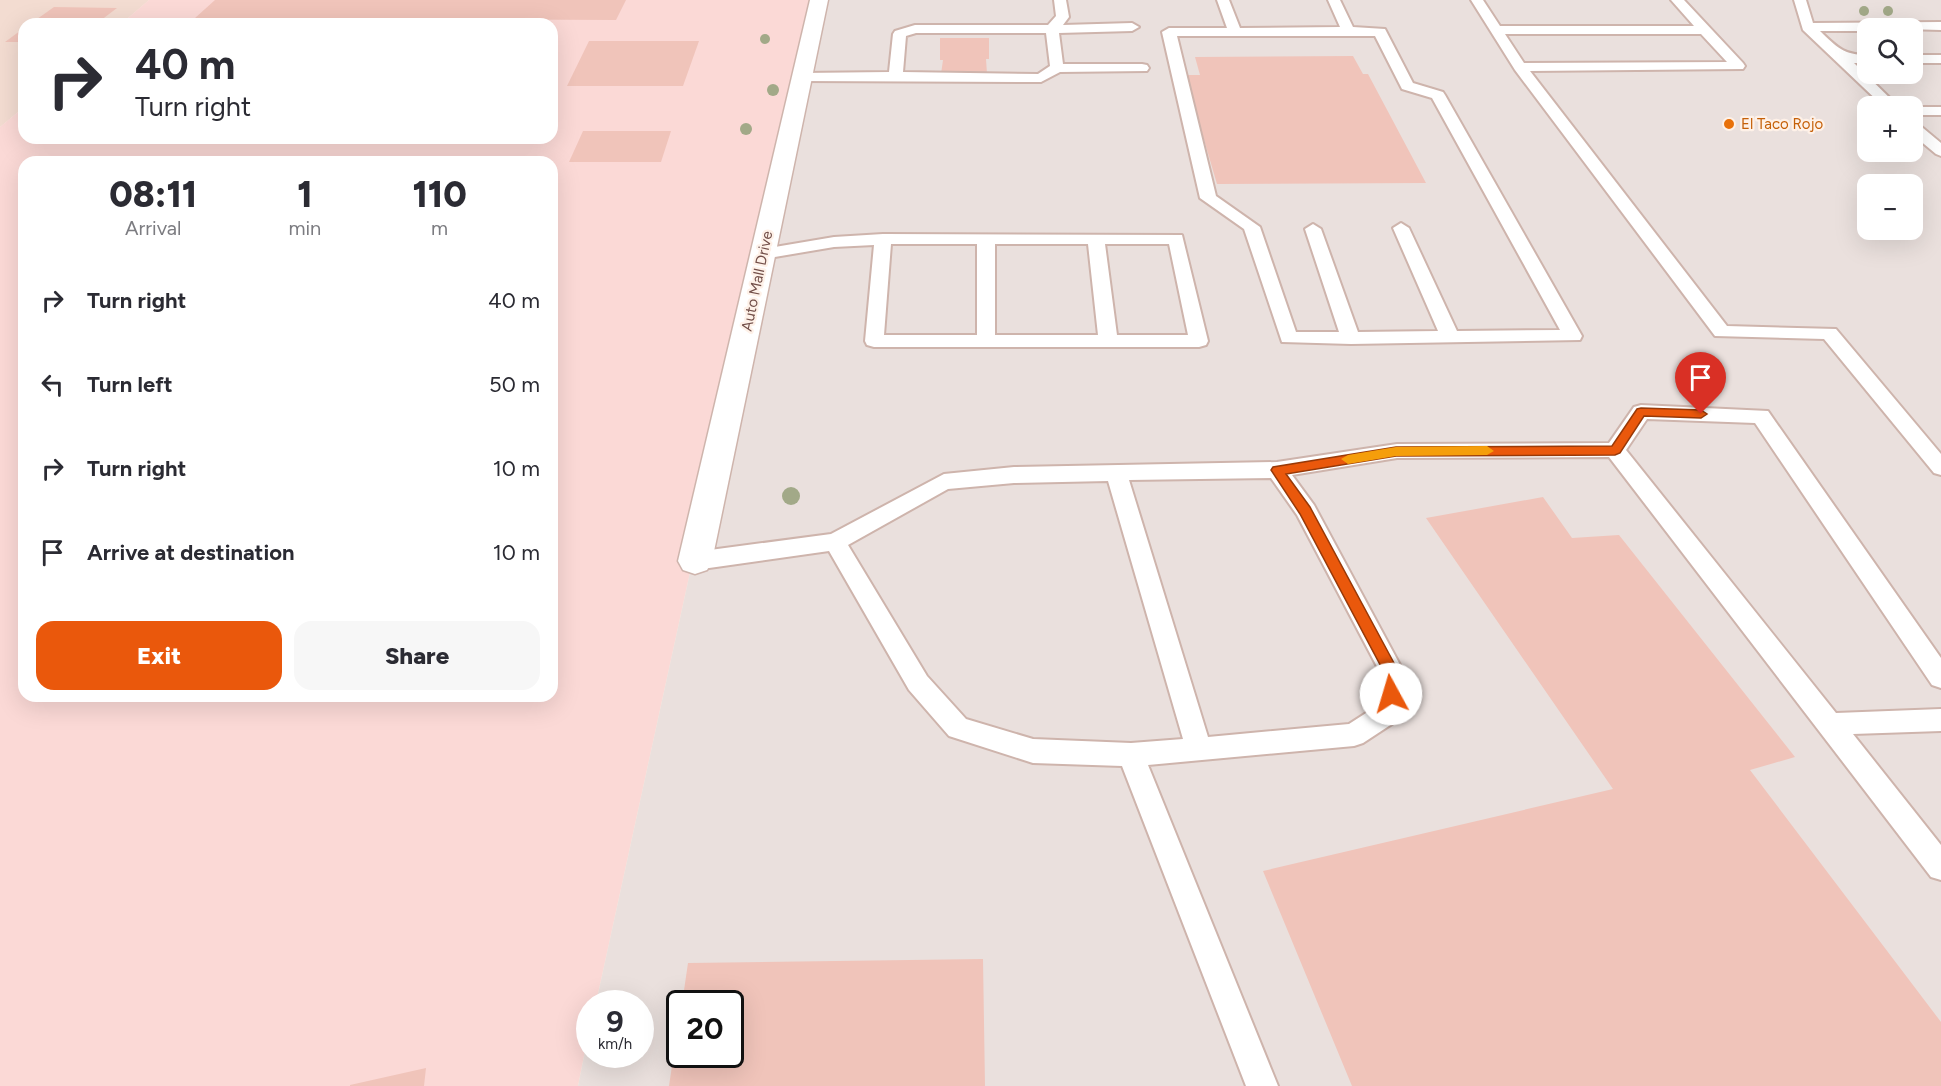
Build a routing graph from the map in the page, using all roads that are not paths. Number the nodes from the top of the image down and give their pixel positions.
1 (819, 0) edge
2 (1060, 0) edge
3 (1223, 0) edge
4 (1334, 0) edge
5 (1477, 0) edge
6 (1677, 0) edge
7 (1800, 0) edge
8 (1941, 26) edge
9 (1132, 27) dead end
10 (1808, 27) junction
11 (1052, 29) junction
12 (1496, 30) junction
13 (1705, 30) junction
14 (1348, 31) junction
15 (1235, 32) junction
16 (1837, 54) junction
17 (1857, 59) edge
18 (1923, 59) edge
19 (1941, 59) edge
20 (1520, 67) junction
21 (1057, 68) junction
22 (1142, 68) dead end
23 (896, 76) junction
24 (802, 77) junction
25 (1881, 96) edge
26 (1923, 111) edge
27 (1941, 111) edge
28 (1923, 135) edge
29 (1941, 151) edge
30 (1401, 228) dead end
31 (1313, 229) dead end
32 (986, 238) junction
33 (1096, 238) junction
34 (883, 239) junction
35 (763, 254) junction
36 (1450, 337) junction
37 (1351, 338) junction
38 (986, 341) junction
39 (1108, 341) junction
40 (1615, 450) junction
41 (1941, 468) edge
42 (1277, 470) junction
43 (1116, 473) junction
44 (835, 542) junction
45 (695, 561) joint
46 (1941, 678) edge
47 (1941, 720) edge
48 (1828, 724) junction
49 (1198, 749) junction
50 (1131, 755) junction
51 (1941, 867) edge
52 (1262, 1086) edge

1 - 24 street, Auto Mall Drive
2 - 11 lane
3 - 15 lane
4 - 14 lane
5 - 12 lane
6 - 13 lane
7 - 10 lane
8 - 10 lane
9 - 11 lane
10 - 16 lane
11 - 21 lane
11 - 23 lane
12 - 13 lane
12 - 20 lane
13 - 20 lane
14 - 15 lane
14 - 36 lane
15 - 37 lane
16 - 17 lane
16 - 25 lane
18 - 19 lane
20 - 41 lane
21 - 22 lane
21 - 23 lane
23 - 24 lane
24 - 35 street, Auto Mall Drive
26 - 27 lane
28 - 29 lane
30 - 36 lane
31 - 37 lane
32 - 33 lane
32 - 34 lane
32 - 38 lane
33 - 39 lane
33 - 39 lane
34 - 35 lane
34 - 38 lane
35 - 45 street, Auto Mall Drive
36 - 37 lane
38 - 39 lane
40 - 42 lane
40 - 46 lane
40 - 48 lane
42 - 43 lane
42 - 49 lane
43 - 44 lane
43 - 49 lane
44 - 45 lane
44 - 50 lane
47 - 48 lane
48 - 51 lane
49 - 50 lane
50 - 52 lane

